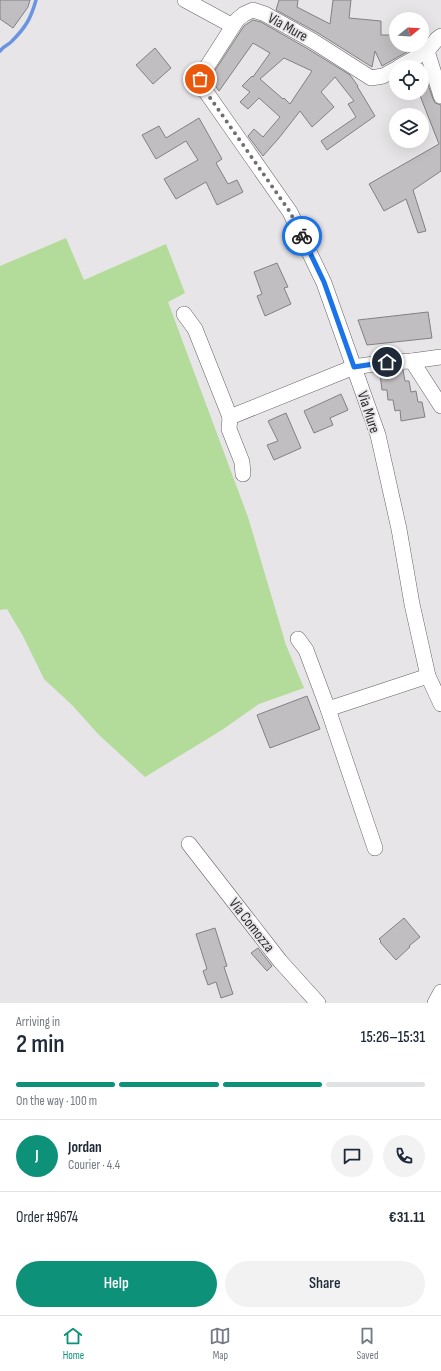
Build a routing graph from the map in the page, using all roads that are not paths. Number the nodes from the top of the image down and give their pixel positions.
1 (185, 0) edge
2 (233, 26) junction
3 (441, 36) edge
4 (429, 49) edge
5 (425, 52) edge
6 (427, 52) edge
7 (411, 60) edge
8 (389, 72) edge
9 (441, 96) edge
10 (184, 314) dead end
11 (441, 357) edge
12 (412, 361) junction
13 (354, 367) junction
14 (441, 406) edge
15 (230, 417) junction
16 (243, 474) dead end
17 (298, 639) dead end
18 (428, 676) junction
19 (441, 704) edge
20 (328, 709) junction
21 (189, 844) dead end
22 (376, 848) dead end
23 (441, 992) edge
24 (318, 1003) edge
25 (435, 1003) edge

1 - 2 street
2 - 8 street, Via Mure
2 - 13 street, Via Mure
3 - 4 street
5 - 7 street
6 - 9 street
10 - 15 street
11 - 12 street
12 - 13 street
12 - 14 street
13 - 15 street
13 - 18 street, Via Mure
15 - 16 street
17 - 20 street
18 - 19 street, Via Mure
18 - 20 street
20 - 22 street
21 - 24 street, Via Comozza
23 - 25 street

